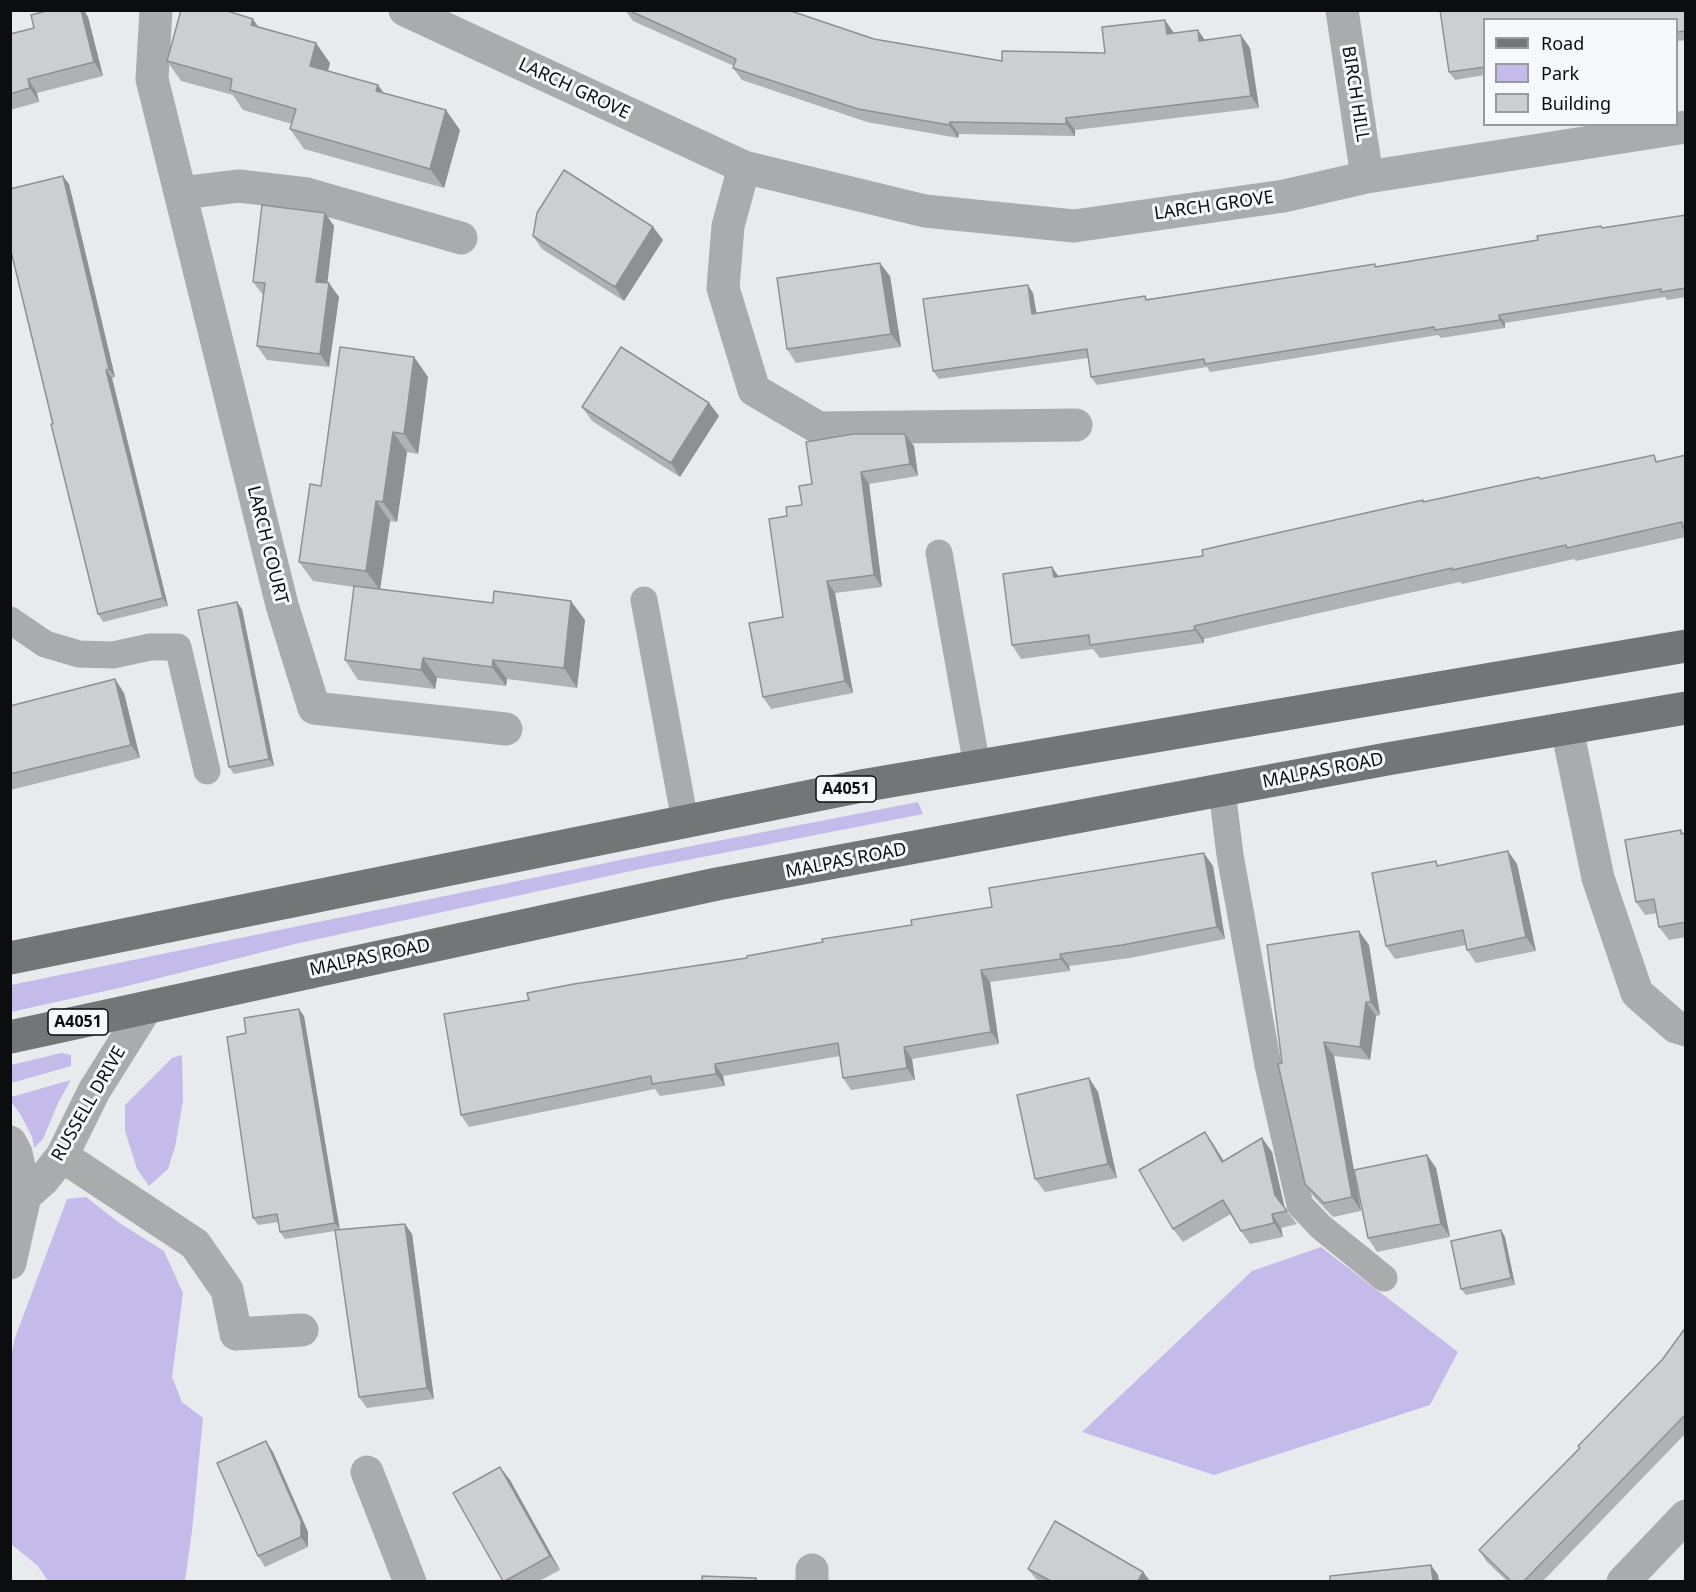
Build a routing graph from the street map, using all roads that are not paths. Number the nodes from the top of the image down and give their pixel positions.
1 (156, 10) edge
2 (405, 10) edge
3 (1342, 10) edge
4 (1686, 127) edge
5 (744, 167) junction
6 (1367, 177) junction
7 (181, 193) junction
8 (461, 238) dead end
9 (1076, 425) dead end
10 (939, 553) dead end
11 (644, 600) dead end
12 (10, 620) edge
13 (1686, 646) edge
14 (1686, 708) edge
15 (506, 729) dead end
16 (1567, 729) junction
17 (977, 766) junction
18 (207, 771) dead end
19 (1222, 790) junction
20 (685, 821) junction
21 (10, 958) edge
22 (146, 1008) junction
23 (1686, 1030) edge
24 (10, 1037) edge
25 (10, 1142) edge
26 (62, 1156) junction
27 (25, 1196) junction
28 (14, 1234) edge
29 (10, 1263) edge
30 (1384, 1278) dead end
31 (302, 1330) dead end
32 (367, 1472) dead end
33 (1686, 1516) edge
34 (410, 1581) edge
35 (1623, 1581) edge

1 - 7 street, LARCH COURT
2 - 5 street, LARCH GROVE
3 - 6 street, BIRCH HILL
4 - 6 street, LARCH GROVE
5 - 6 street, LARCH GROVE
5 - 9 street
7 - 8 street
7 - 15 street, LARCH COURT
10 - 17 lane
11 - 20 lane
12 - 18 lane
13 - 17 main road, A4051
14 - 16 main road, MALPAS ROAD / A4051
16 - 19 main road, MALPAS ROAD / A4051
16 - 23 street
17 - 20 main road, A4051
19 - 22 main road, MALPAS ROAD / A4051
19 - 30 lane
20 - 21 main road, A4051
22 - 24 main road, MALPAS ROAD / A4051
22 - 26 street, RUSSELL DRIVE
25 - 27 street
26 - 27 street, RUSSELL DRIVE
26 - 31 street
27 - 28 street
28 - 29 street
32 - 34 street
33 - 35 street

